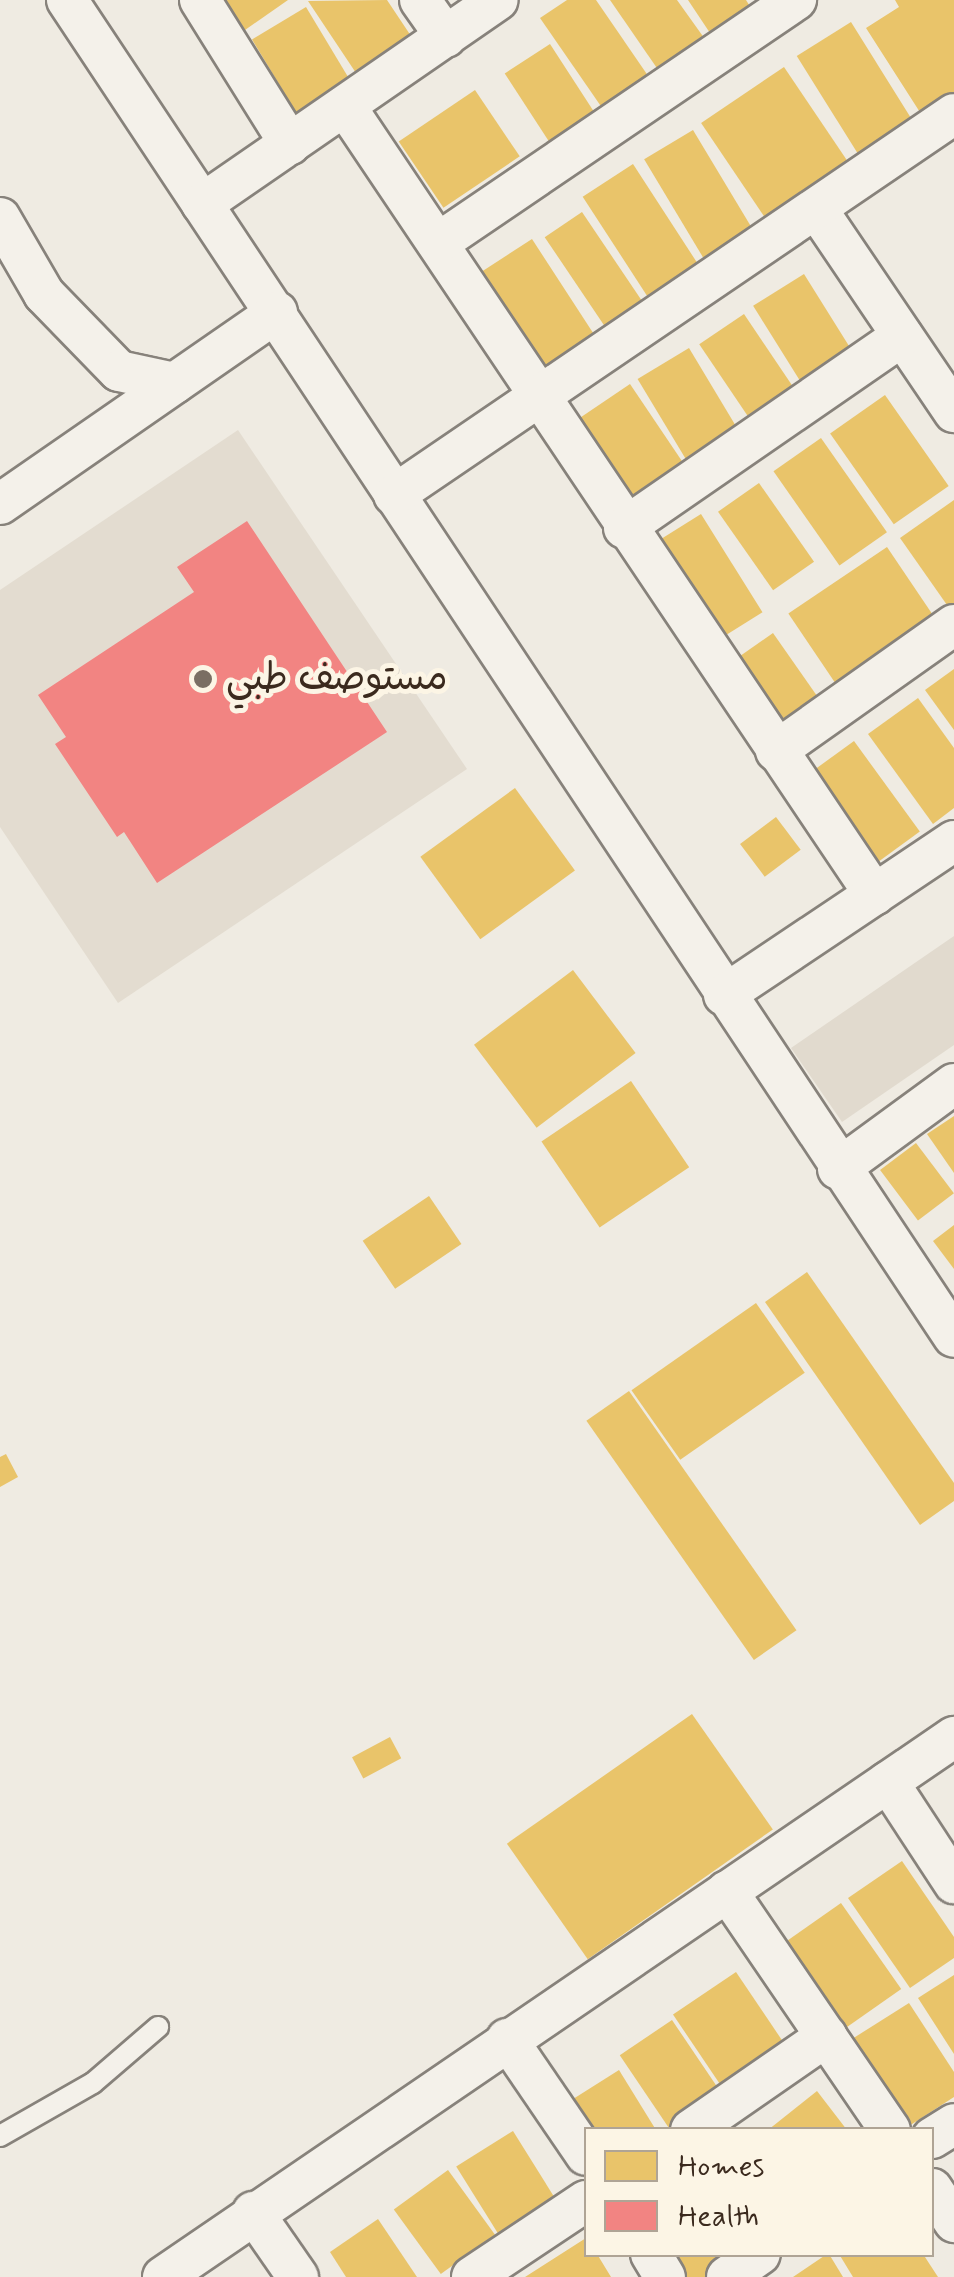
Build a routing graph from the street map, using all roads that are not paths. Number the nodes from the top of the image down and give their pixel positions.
1 (67, 0) edge
2 (200, 0) edge
3 (420, 0) edge
4 (498, 0) edge
5 (796, 0) edge
6 (446, 37) junction
7 (345, 106) junction
8 (954, 114) edge
9 (290, 144) junction
10 (202, 204) junction
11 (818, 212) junction
12 (0, 218) edge
13 (438, 243) junction
14 (276, 312) junction
15 (902, 336) junction
16 (174, 383) junction
17 (537, 400) junction
18 (953, 410) edge
19 (394, 496) junction
20 (0, 504) edge
21 (624, 528) junction
22 (954, 625) edge
23 (776, 751) junction
24 (954, 841) edge
25 (875, 894) junction
26 (724, 995) junction
27 (954, 1084) edge
28 (838, 1169) junction
29 (954, 1338) edge
30 (954, 1738) edge
31 (888, 1782) junction
32 (954, 1882) edge
33 (728, 1891) junction
34 (158, 2026) dead end
35 (826, 2036) junction
36 (508, 2040) junction
37 (695, 2127) edge
38 (888, 2127) edge
39 (0, 2136) edge
40 (584, 2152) edge
41 (934, 2193) edge
42 (584, 2202) edge
43 (253, 2212) junction
44 (954, 2222) edge
45 (756, 2257) edge
46 (163, 2277) edge
47 (298, 2277) edge
48 (472, 2277) edge
49 (727, 2277) edge

1 - 10 street
2 - 9 street
3 - 6 street
4 - 6 street
5 - 13 street
6 - 7 street
7 - 9 street
7 - 13 street
8 - 11 street
9 - 10 street
10 - 14 street
11 - 15 street
11 - 17 street
12 - 16 street
13 - 17 street
14 - 16 street
14 - 19 street
15 - 18 street
15 - 21 street
16 - 20 street
17 - 19 street
17 - 21 street
19 - 26 street
21 - 23 street
22 - 23 street
23 - 25 street
24 - 25 street
25 - 26 street
26 - 28 street
27 - 28 street
28 - 29 street
30 - 31 street
31 - 32 street
31 - 33 street
33 - 35 street
33 - 36 street
34 - 39 lane
35 - 37 street
35 - 38 street
36 - 40 street
36 - 43 street
41 - 44 street
42 - 48 street
43 - 46 street
43 - 47 street
45 - 49 street

